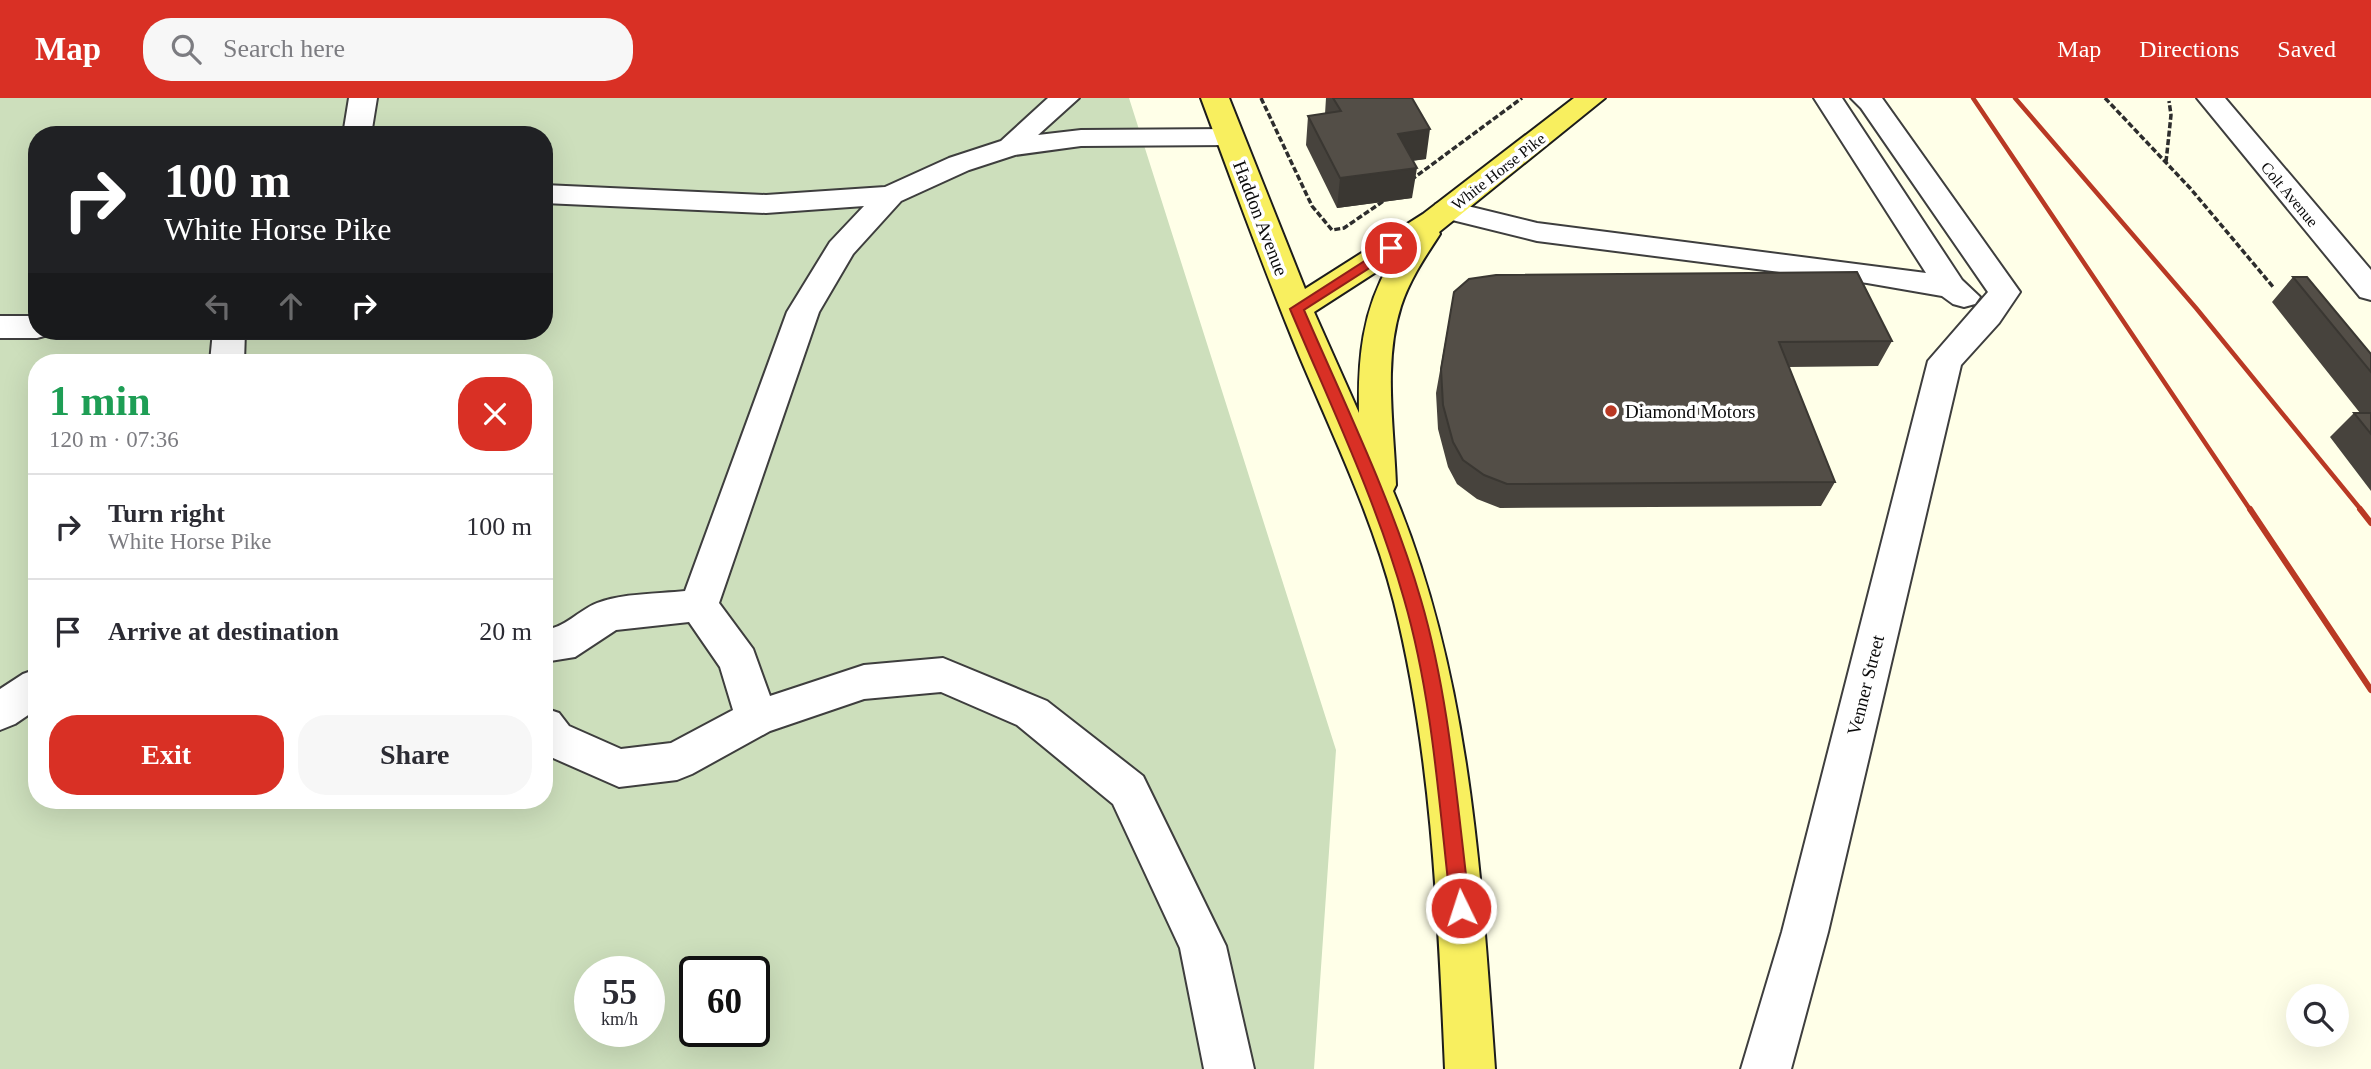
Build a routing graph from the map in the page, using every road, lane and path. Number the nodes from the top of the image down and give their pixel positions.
1 (363, 98) edge
2 (1065, 98) edge
3 (1215, 98) edge
4 (1261, 98) edge
5 (1522, 98) edge
6 (1591, 98) edge
7 (1828, 98) edge
8 (1865, 98) edge
9 (2105, 98) edge
10 (2169, 98) edge
11 (2211, 98) edge
12 (358, 126) edge
13 (1230, 137) junction
14 (1011, 147) junction
15 (2166, 163) junction
16 (1401, 188) edge
17 (553, 194) edge
18 (891, 195) junction
19 (1389, 196) edge
20 (1440, 216) junction
21 (1951, 287) junction
22 (2274, 288) dead end
23 (2371, 290) edge
24 (1297, 309) junction
25 (1988, 314) junction
26 (0, 327) edge
27 (28, 327) edge
28 (1378, 502) junction
29 (699, 605) junction
30 (553, 645) edge
31 (28, 692) edge
32 (0, 712) edge
33 (756, 718) junction
34 (553, 738) edge
35 (1229, 1069) edge
36 (1470, 1069) edge
37 (1766, 1069) edge

1 - 12 street
2 - 14 street
3 - 13 main road, Haddon Avenue
4 - 19 path
5 - 16 path
6 - 20 main road, White Horse Pike
7 - 21 street
8 - 25 street, Venner Street
9 - 15 path
10 - 15 path
11 - 23 street, Colt Avenue
13 - 14 street
13 - 24 main road, Haddon Avenue
14 - 18 street
15 - 22 path
17 - 18 street
18 - 29 street
20 - 21 street
20 - 24 main road, White Horse Pike
20 - 28 main road
21 - 25 street
24 - 28 main road, Haddon Avenue
25 - 37 street, Venner Street
26 - 27 street
28 - 36 main road, Haddon Avenue
29 - 30 street
29 - 33 street
31 - 32 street
33 - 34 street
33 - 35 street

